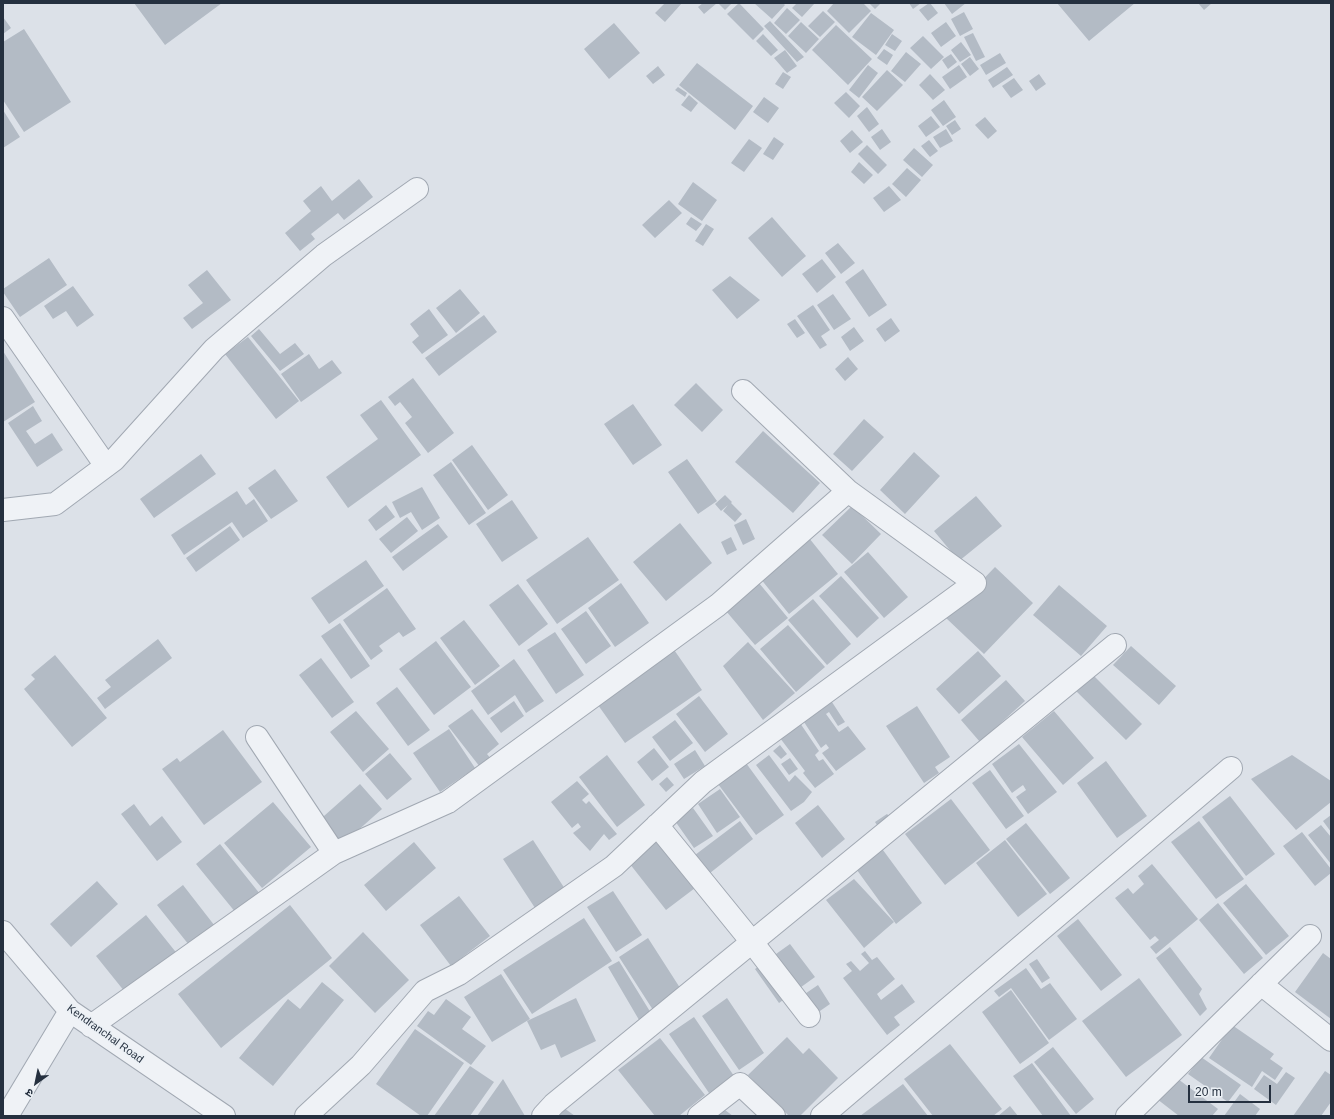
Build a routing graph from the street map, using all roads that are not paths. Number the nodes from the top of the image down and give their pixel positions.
1 (417, 189) dead end
2 (3, 318) edge
3 (743, 391) dead end
4 (106, 466) junction
5 (848, 490) junction
6 (3, 510) edge
7 (1115, 646) dead end
8 (257, 737) dead end
9 (1231, 768) dead end
10 (657, 825) junction
11 (334, 853) junction
12 (3, 932) edge
13 (1310, 936) dead end
14 (752, 942) junction
15 (1261, 984) junction
16 (70, 1011) junction
17 (809, 1016) dead end
18 (90, 1026) junction
19 (1331, 1040) edge
20 (7, 1116) edge
21 (224, 1116) edge
22 (306, 1116) edge
23 (543, 1116) edge
24 (699, 1116) edge
25 (774, 1116) edge
26 (822, 1116) edge
27 (1127, 1116) edge

1 - 4 street
2 - 4 street
3 - 5 street
4 - 6 street
5 - 10 street
5 - 11 street
7 - 14 street
8 - 11 street
9 - 26 street
10 - 14 street
10 - 22 street
11 - 18 street
12 - 16 street, Kendranchal Road
13 - 15 street
14 - 17 street
14 - 23 street
15 - 19 street
15 - 27 street
16 - 18 street, Kendranchal Road
16 - 20 street
18 - 21 street, Kendranchal Road
24 - 25 street

